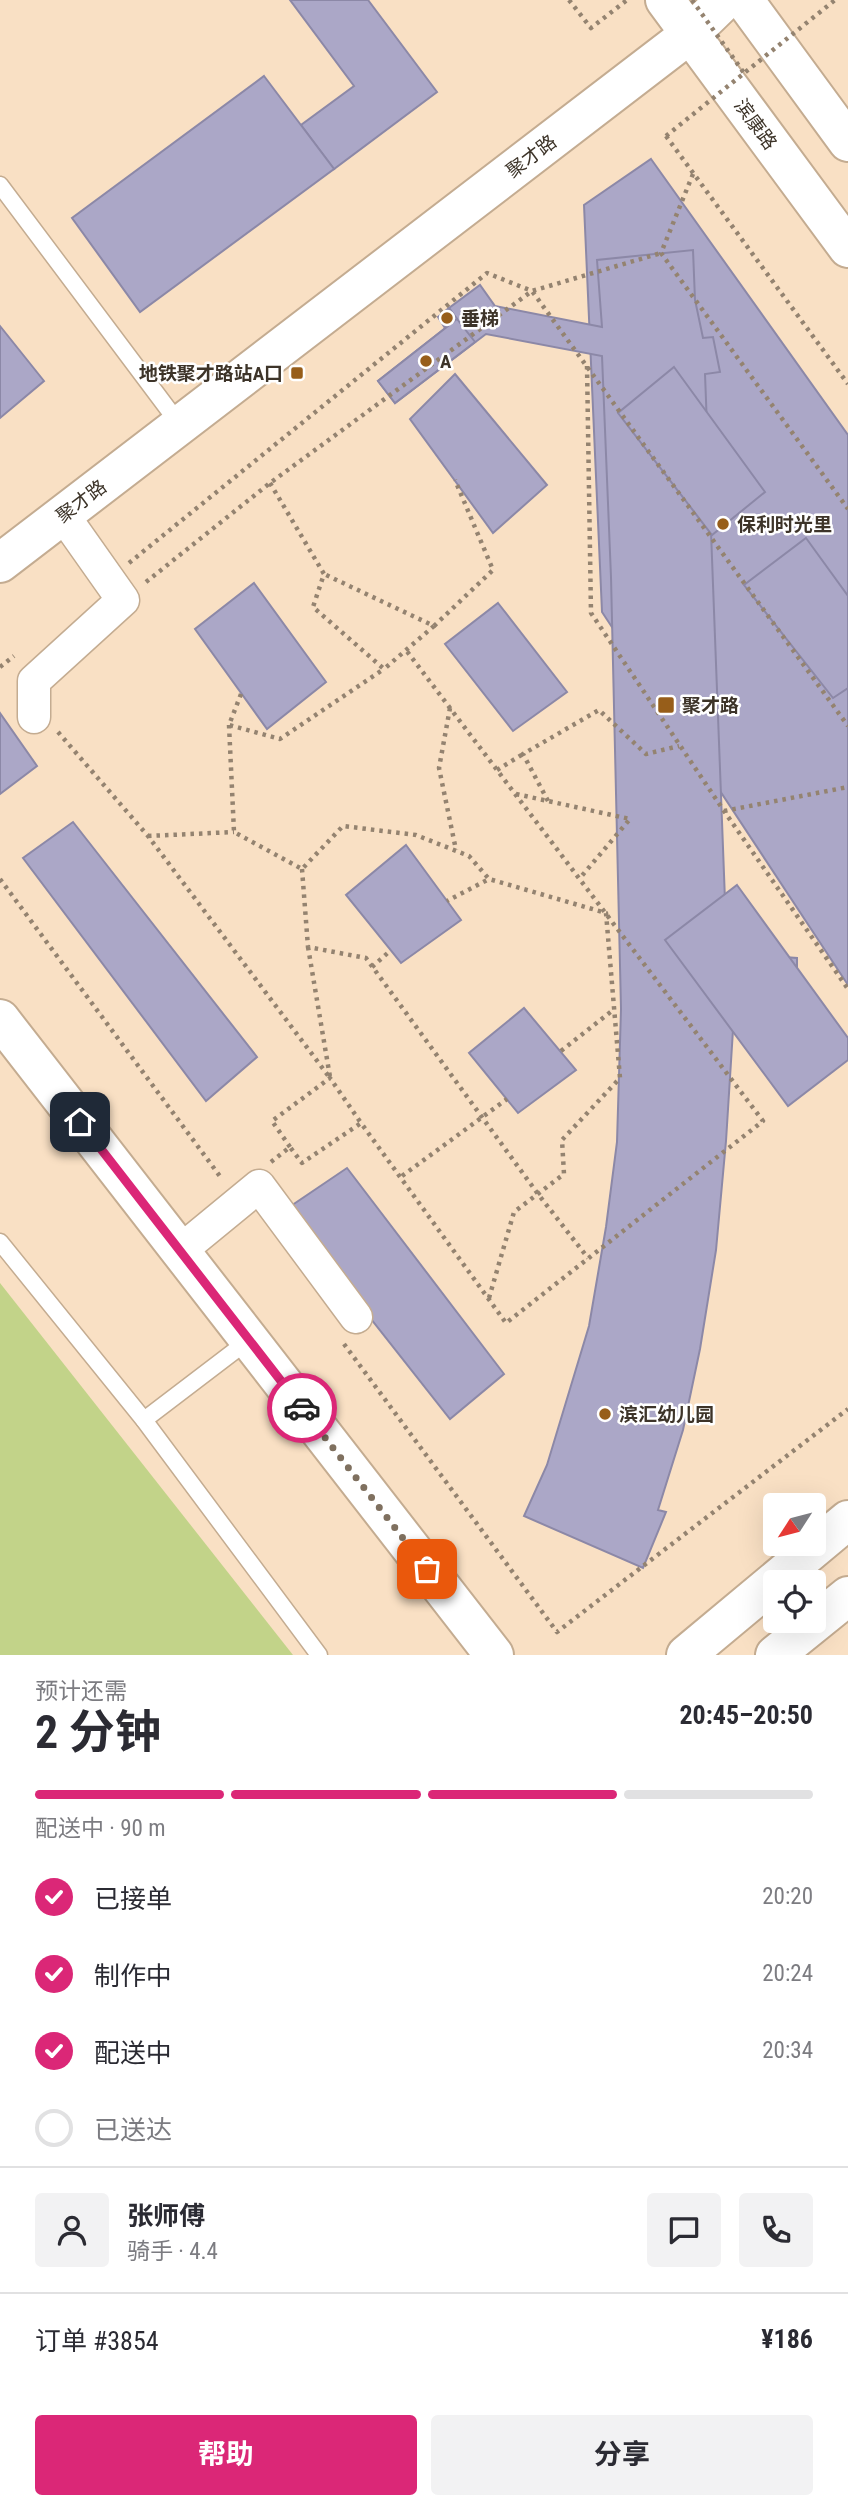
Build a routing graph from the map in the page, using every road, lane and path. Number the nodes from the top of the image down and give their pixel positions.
1 (569, 0) edge
2 (627, 0) edge
3 (665, 0) edge
4 (725, 0) edge
5 (744, 0) edge
6 (835, 0) edge
7 (691, 17) edge
8 (744, 73) junction
9 (848, 142) edge
10 (693, 174) junction
11 (0, 184) edge
12 (848, 248) edge
13 (661, 253) junction
14 (532, 291) junction
15 (587, 366) junction
16 (848, 384) edge
17 (180, 425) junction
18 (455, 481) dead end
19 (270, 484) junction
20 (848, 509) edge
21 (63, 515) junction
22 (0, 563) edge
23 (324, 574) junction
24 (121, 586) junction
25 (434, 626) junction
26 (22, 650) dead end
27 (406, 650) junction
28 (0, 667) edge
29 (384, 669) junction
30 (241, 694) dead end
31 (450, 708) junction
32 (46, 725) joint
33 (229, 725) junction
34 (848, 726) edge
35 (679, 746) junction
36 (523, 754) junction
37 (496, 770) junction
38 (848, 787) edge
39 (515, 793) junction
40 (548, 801) junction
41 (724, 811) junction
42 (234, 832) junction
43 (148, 836) junction
44 (456, 850) junction
45 (302, 869) junction
46 (579, 878) junction
47 (0, 879) edge
48 (489, 879) junction
49 (447, 901) dead end
50 (606, 913) junction
51 (309, 947) junction
52 (391, 950) dead end
53 (372, 967) junction
54 (848, 989) edge
55 (614, 1010) junction
56 (0, 1018) edge
57 (561, 1051) dead end
58 (330, 1078) junction
59 (507, 1099) dead end
60 (482, 1118) junction
61 (361, 1123) junction
62 (290, 1147) junction
63 (269, 1164) dead end
64 (402, 1176) junction
65 (225, 1182) dead end
66 (538, 1194) junction
67 (0, 1241) edge
68 (180, 1251) junction
69 (588, 1258) junction
70 (489, 1299) junction
71 (349, 1328) joint
72 (249, 1340) junction
73 (848, 1409) edge
74 (144, 1420) junction
75 (848, 1520) edge
76 (848, 1596) edge
77 (319, 1655) edge
78 (494, 1655) edge
79 (686, 1655) edge
80 (775, 1655) edge

1 - 2 path
3 - 7 street, 滨康路
4 - 7 street, 聚才路
5 - 9 street
6 - 8 path, bridge
7 - 8 path, bridge
7 - 12 street, 滨康路
7 - 17 street, 聚才路
8 - 10 path, bridge
10 - 13 path
10 - 16 path
11 - 17 lane
13 - 14 path
13 - 20 path
14 - 15 path
14 - 19 path
14 - 24 path
15 - 34 path
15 - 35 path
17 - 21 street, 聚才路
18 - 25 path
19 - 23 path
19 - 24 path
21 - 22 street, 聚才路
21 - 24 street
23 - 25 path
23 - 29 path
24 - 32 street
25 - 27 path
26 - 28 path
27 - 29 path
27 - 31 path
29 - 33 path
30 - 33 path
31 - 37 path
31 - 44 path
32 - 43 path
33 - 42 path
35 - 36 path
35 - 41 path
36 - 37 path
36 - 40 path
37 - 39 path
38 - 41 path
39 - 40 path
39 - 46 path
40 - 46 path
41 - 54 path
42 - 43 path
42 - 45 path
43 - 58 path
44 - 45 path
44 - 48 path
45 - 51 path
46 - 50 path
47 - 65 path
48 - 49 path
48 - 50 path
50 - 55 path
50 - 69 path
51 - 53 path
51 - 58 path
52 - 53 path
53 - 60 path
55 - 57 path
55 - 66 path
56 - 68 street
58 - 61 path
58 - 62 path
59 - 60 path
60 - 64 path
60 - 66 path
61 - 62 path
61 - 64 path
62 - 63 path
64 - 70 path
66 - 69 path
66 - 70 path
67 - 74 lane
68 - 71 street
68 - 72 street
69 - 70 path
71 - 73 path
72 - 74 lane
72 - 78 street
74 - 77 lane
75 - 79 street
76 - 80 street

